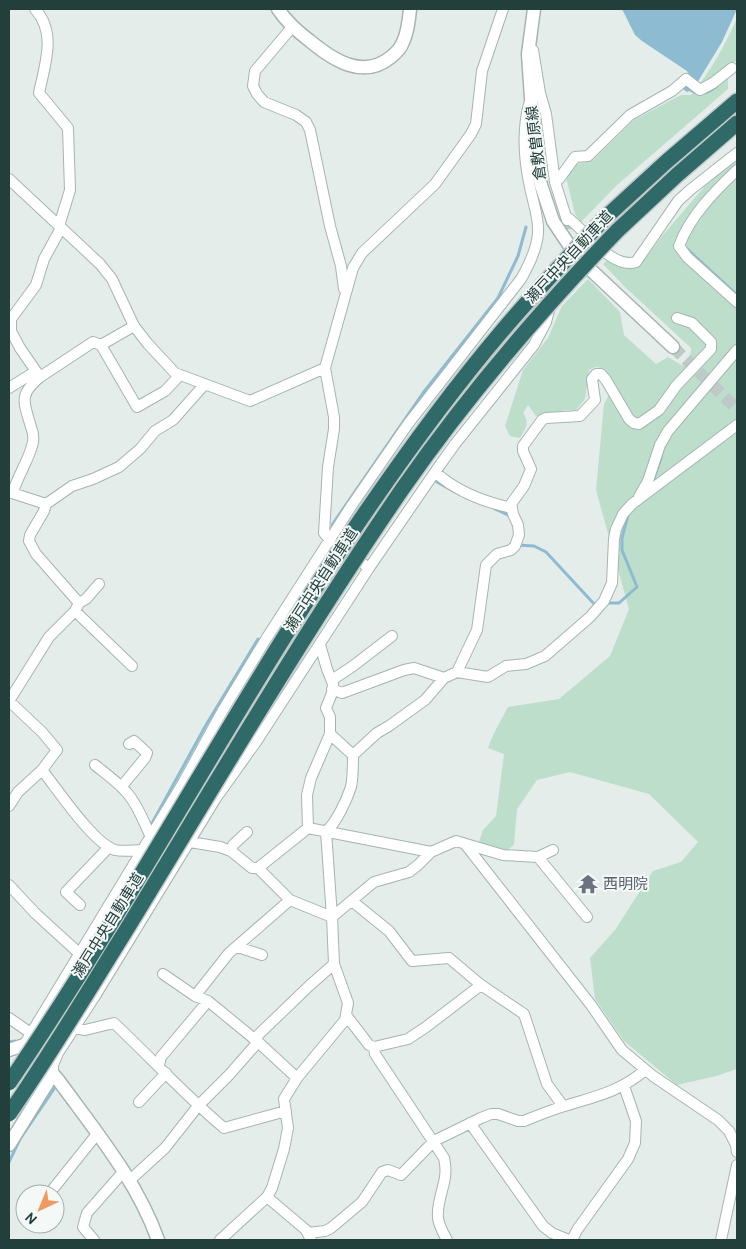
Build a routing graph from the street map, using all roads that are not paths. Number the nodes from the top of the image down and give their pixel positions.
1 (35, 9) edge
2 (278, 9) edge
3 (410, 9) edge
4 (503, 9) edge
5 (534, 9) edge
6 (293, 26) junction
7 (530, 34) junction
8 (736, 70) edge
9 (531, 98) junction
10 (737, 101) edge
11 (737, 123) edge
12 (737, 153) edge
13 (737, 170) edge
14 (9, 179) edge
15 (555, 180) junction
16 (60, 227) junction
17 (564, 252) tunnel mouth
18 (344, 295) junction
19 (737, 302) edge
20 (10, 317) edge
21 (677, 318) dead end
22 (134, 326) junction
23 (101, 345) junction
24 (673, 347) tunnel mouth
25 (737, 350) edge
26 (325, 368) junction
27 (38, 374) junction
28 (180, 375) junction
29 (205, 384) junction
30 (9, 388) edge
31 (737, 425) edge
32 (435, 472) junction
33 (11, 492) edge
34 (637, 500) junction
35 (46, 504) junction
36 (512, 508) junction
37 (330, 540) junction
38 (369, 568) junction
39 (99, 584) dead end
40 (77, 607) junction
41 (392, 636) dead end
42 (320, 645) junction
43 (132, 666) dead end
44 (457, 672) junction
45 (444, 678) junction
46 (332, 685) junction
47 (9, 701) edge
48 (330, 734) junction
49 (129, 744) dead end
50 (353, 755) junction
51 (95, 765) dead end
52 (42, 770) junction
53 (122, 786) junction
54 (9, 806) edge
55 (308, 828) junction
56 (326, 831) junction
57 (248, 832) dead end
58 (151, 837) junction
59 (190, 842) junction
60 (465, 844) junction
61 (109, 847) junction
62 (142, 850) junction
63 (553, 850) dead end
64 (231, 851) junction
65 (430, 852) junction
66 (538, 857) junction
67 (258, 868) junction
68 (9, 885) edge
69 (290, 900) junction
70 (352, 900) junction
71 (80, 905) dead end
72 (332, 917) junction
73 (586, 917) dead end
74 (238, 947) junction
75 (79, 954) junction
76 (262, 955) dead end
77 (334, 964) junction
78 (163, 974) dead end
79 (106, 978) junction
80 (480, 985) junction
81 (195, 996) junction
82 (208, 1001) junction
83 (346, 1015) junction
84 (9, 1018) edge
85 (75, 1028) junction
86 (32, 1034) junction
87 (256, 1040) junction
88 (24, 1045) junction
89 (374, 1047) junction
90 (9, 1050) edge
91 (163, 1069) junction
92 (645, 1070) junction
93 (54, 1074) junction
94 (297, 1078) junction
95 (9, 1083) edge
96 (624, 1086) junction
97 (139, 1102) dead end
98 (198, 1106) junction
99 (563, 1106) junction
100 (286, 1111) junction
101 (9, 1114) edge
102 (470, 1123) junction
103 (98, 1134) junction
104 (434, 1141) junction
105 (9, 1145) edge
106 (737, 1152) edge
107 (737, 1165) edge
108 (127, 1175) junction
109 (58, 1184) edge
110 (267, 1197) junction
111 (310, 1237) edge
112 (94, 1240) edge
113 (158, 1240) edge
114 (220, 1240) edge
115 (447, 1240) edge
116 (570, 1240) edge
117 (721, 1240) edge

1 - 16 street
2 - 6 street
3 - 6 street
4 - 18 street
5 - 7 street, 倉敷曽原線
6 - 18 street
7 - 9 street, 倉敷曽原線
7 - 15 street
8 - 15 street
9 - 24 street, 倉敷曽原線
9 - 37 street
10 - 95 highway, 瀬戸中央自動車道, bridge
11 - 101 highway, 瀬戸中央自動車道, bridge
12 - 15 street
13 - 19 street
14 - 16 street
16 - 20 street
16 - 22 street
17 - 32 street
18 - 26 street
20 - 27 street
21 - 36 street
22 - 23 street
22 - 28 street
23 - 27 street
23 - 28 street
25 - 34 street
26 - 29 street
26 - 37 street
27 - 30 street
27 - 33 street
28 - 29 street
29 - 35 street
31 - 34 street
32 - 36 street
32 - 38 street
33 - 35 street
34 - 44 street
35 - 40 street
36 - 44 street
37 - 38 street
37 - 58 street
38 - 42 street
39 - 40 street
40 - 43 street
40 - 47 street
41 - 46 street
42 - 46 street
42 - 59 street
44 - 45 street
45 - 46 street
45 - 50 street
46 - 48 street
47 - 52 street
48 - 50 street
48 - 55 street
49 - 53 street
50 - 56 street
51 - 53 street
52 - 54 street
52 - 61 street
53 - 58 street
55 - 56 street
55 - 67 street
56 - 65 street
56 - 72 street
57 - 64 street
58 - 62 street
59 - 64 street
59 - 79 street
60 - 65 street
60 - 66 street
60 - 92 street
61 - 62 street
61 - 71 street
62 - 75 street
63 - 66 street
64 - 67 street
65 - 70 street
66 - 73 street
67 - 69 street
68 - 75 street
69 - 72 street
69 - 74 street
70 - 72 street
70 - 80 street
72 - 77 street
74 - 76 street
74 - 81 street
75 - 79 street
75 - 86 street
77 - 83 street
77 - 87 street
78 - 81 street
79 - 85 street
80 - 89 street
80 - 99 street
81 - 82 street
82 - 87 street
82 - 91 street
83 - 89 street
83 - 94 street
84 - 86 street
85 - 91 street
85 - 93 street
86 - 88 street
87 - 94 street
87 - 98 street
88 - 90 street
88 - 93 street
89 - 104 street
91 - 97 street
91 - 98 street
92 - 96 street
92 - 106 street
93 - 103 street
93 - 105 street
94 - 100 street
96 - 99 street
96 - 116 street
98 - 100 street
98 - 108 street
99 - 102 street
100 - 110 street
102 - 104 street
102 - 116 street
103 - 108 street
103 - 109 street
104 - 111 street
104 - 115 street
107 - 117 street
108 - 112 street
108 - 113 street
110 - 111 street
110 - 114 street

